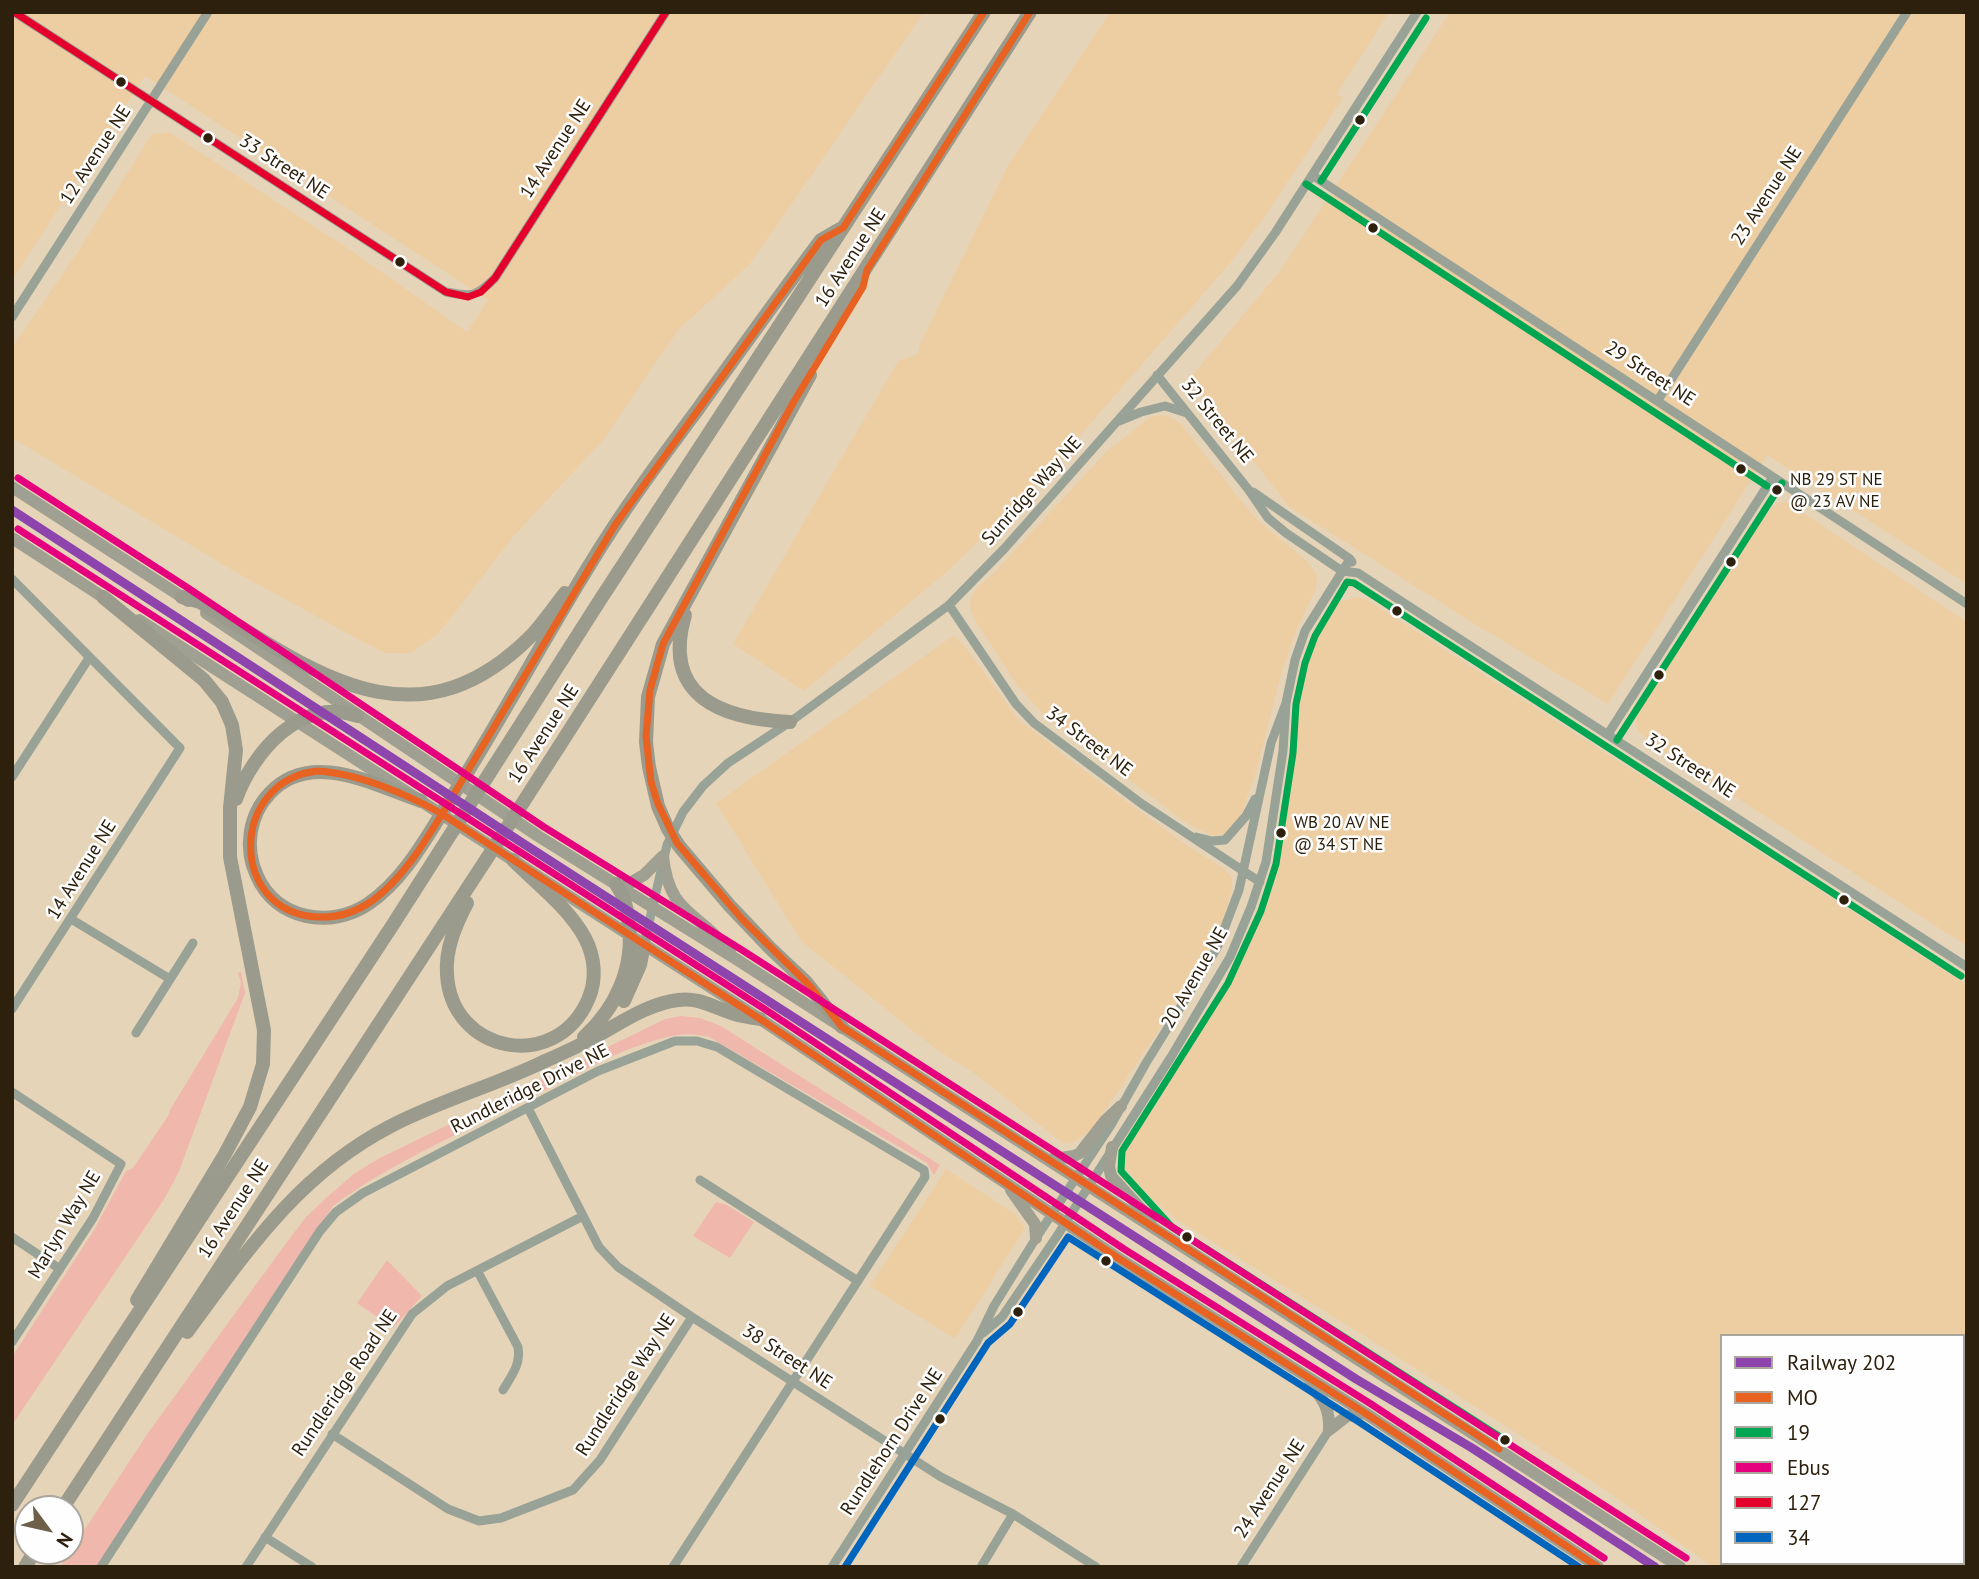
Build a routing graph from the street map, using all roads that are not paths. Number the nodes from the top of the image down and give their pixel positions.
1 (14, 12) edge
2 (208, 12) edge
3 (666, 12) edge
4 (984, 12) edge
5 (1030, 12) edge
6 (1417, 12) edge
7 (1907, 12) edge
8 (151, 101) junction
9 (1312, 175) junction
10 (843, 228) junction
11 (867, 270) junction
12 (468, 297) joint
13 (12, 317) edge
14 (1157, 375) junction
15 (1658, 400) junction
16 (1187, 413) junction
17 (1117, 422) junction
18 (1773, 477) junction
19 (12, 487) edge
20 (1248, 489) junction
21 (12, 538) edge
22 (1350, 559) junction
23 (589, 566) junction
24 (1342, 571) junction
25 (1357, 573) junction
26 (12, 579) edge
27 (694, 586) junction
28 (103, 597) junction
29 (182, 597) junction
30 (1967, 604) edge
31 (949, 605) junction
32 (89, 658) junction
33 (1286, 703) junction
34 (356, 716) junction
35 (298, 722) junction
36 (790, 722) junction
37 (1608, 734) junction
38 (12, 777) edge
39 (1261, 788) junction
40 (421, 801) junction
41 (508, 826) junction
42 (230, 828) junction
43 (1188, 835) junction
44 (663, 856) junction
45 (513, 860) junction
46 (1243, 870) junction
47 (1260, 882) junction
48 (618, 886) junction
49 (651, 906) junction
50 (72, 919) junction
51 (630, 935) junction
52 (193, 943) dead end
53 (644, 944) junction
54 (736, 959) junction
55 (1967, 967) edge
56 (170, 979) junction
57 (12, 1009) edge
58 (760, 1019) junction
59 (842, 1027) junction
60 (136, 1033) dead end
61 (588, 1041) junction
62 (567, 1051) junction
63 (12, 1092) edge
64 (1121, 1106) junction
65 (528, 1108) junction
66 (1112, 1147) junction
67 (1048, 1160) junction
68 (700, 1180) dead end
69 (1083, 1182) junction
70 (1007, 1184) junction
71 (1065, 1196) joint
72 (1076, 1204) joint
73 (1052, 1214) junction
74 (583, 1216) junction
75 (1065, 1223) junction
76 (1165, 1235) junction
77 (12, 1237) edge
78 (1036, 1238) junction
79 (60, 1269) junction
80 (478, 1272) junction
81 (858, 1281) junction
82 (692, 1317) junction
83 (132, 1322) junction
84 (980, 1336) junction
85 (12, 1342) edge
86 (1292, 1367) junction
87 (793, 1381) junction
88 (139, 1390) junction
89 (503, 1390) dead end
90 (1364, 1413) junction
91 (1329, 1430) junction
92 (332, 1434) junction
93 (906, 1454) junction
94 (71, 1495) edge
95 (12, 1505) edge
96 (1013, 1514) junction
97 (265, 1538) junction
98 (1573, 1550) junction
99 (101, 1567) edge
100 (246, 1567) edge
101 (312, 1567) edge
102 (673, 1567) edge
103 (832, 1567) edge
104 (981, 1567) edge
105 (1096, 1567) edge
106 (1241, 1567) edge
107 (1589, 1567) edge
108 (1598, 1567) edge
109 (1680, 1567) edge

1 - 8 street, 33 Street NE
2 - 8 street, 12 Avenue NE
3 - 12 street, 14 Avenue NE
4 - 10 highway, 16 Avenue NE
5 - 11 highway, 16 Avenue NE
6 - 9 street, Sunridge Way NE
7 - 15 street, 23 Avenue NE
8 - 12 street, 33 Street NE
8 - 13 street, 12 Avenue NE
9 - 14 street, Sunridge Way NE
9 - 15 street, 29 Street NE
10 - 23 highway
10 - 83 highway, 16 Avenue NE
11 - 27 highway
11 - 41 highway, 16 Avenue NE
14 - 16 street, 32 Street NE
14 - 17 street, Sunridge Way NE
15 - 18 street, 29 Street NE
16 - 17 street
16 - 20 street, 32 Street NE
17 - 31 street, Sunridge Way NE
18 - 30 street, 29 Street NE
18 - 37 street
19 - 29 main road
20 - 22 street, 32 Street NE
20 - 24 street, 32 Street NE
21 - 28 main road
22 - 24 street, 20 Avenue NE
22 - 25 street, 32 Street NE
23 - 29 highway
23 - 40 highway
24 - 25 street, 32 Street NE
24 - 33 street, 20 Avenue NE
25 - 37 street, 32 Street NE
26 - 32 street
27 - 36 highway
27 - 59 highway
28 - 35 main road
28 - 42 highway
29 - 34 main road
31 - 36 street, Sunridge Way NE
31 - 43 street, 34 Street NE
32 - 38 street
32 - 50 street, 14 Avenue NE
33 - 39 street, 20 Avenue NE
33 - 47 street, 20 Avenue NE
34 - 35 highway
34 - 48 main road
35 - 40 main road
35 - 42 highway
36 - 44 street, Sunridge Way NE
37 - 55 street, 32 Street NE
39 - 43 street
39 - 46 street, 20 Avenue NE
40 - 45 main road
41 - 45 highway
41 - 88 highway, 16 Avenue NE
42 - 83 highway
43 - 46 street, 34 Street NE
44 - 48 main road
44 - 49 street, Sunridge Way NE
44 - 54 main road
45 - 51 main road
46 - 47 street, 34 Street NE
46 - 64 street, 20 Avenue NE
47 - 66 street, 20 Avenue NE
48 - 49 main road
48 - 51 highway
49 - 53 street, Sunridge Way NE
49 - 54 main road
50 - 56 street
50 - 57 street, 14 Avenue NE
51 - 53 main road
51 - 62 highway
52 - 56 street
53 - 58 main road
53 - 61 highway
54 - 59 main road
56 - 60 street
58 - 61 highway
58 - 70 main road
59 - 67 main road
61 - 62 highway
62 - 88 highway
63 - 79 street, Marlyn Way NE
64 - 67 main road
64 - 69 street, 20 Avenue NE
65 - 74 street, 38 Street NE
65 - 81 street, Rundleridge Drive NE
65 - 99 street, Rundleridge Drive NE
66 - 69 street, 20 Avenue NE
66 - 76 main road
67 - 69 main road
68 - 81 street
69 - 71 street, 20 Avenue NE
69 - 72 street, 20 Avenue NE
69 - 76 main road
70 - 73 main road
70 - 78 main road
71 - 73 street, Rundlehorn Drive NE
72 - 75 street, Rundlehorn Drive NE
73 - 75 main road
73 - 78 street, Rundlehorn Drive NE
74 - 80 street, Rundleridge Road NE
74 - 82 street, 38 Street NE
75 - 84 street, Rundlehorn Drive NE
75 - 86 main road
76 - 109 main road
77 - 79 street
78 - 84 street, Rundlehorn Drive NE
79 - 85 street, Marlyn Way NE
80 - 89 street
80 - 92 street, Rundleridge Road NE
81 - 87 street, Rundleridge Drive NE
82 - 87 street, 38 Street NE
82 - 92 street, Rundleridge Way NE
83 - 95 highway, 16 Avenue NE
84 - 93 street, Rundlehorn Drive NE
86 - 90 main road
86 - 91 main road
87 - 93 street, 38 Street NE
87 - 102 street, Rundleridge Drive NE
88 - 94 highway, 16 Avenue NE
90 - 91 main road
90 - 98 main road
91 - 106 street, 24 Avenue NE
92 - 97 street, Rundleridge Road NE
93 - 96 street, 38 Street NE
93 - 103 street, Rundlehorn Drive NE
96 - 104 street
96 - 105 street, 38 Street NE
97 - 100 street, Rundleridge Road NE
97 - 101 street
98 - 107 main road
98 - 108 main road

